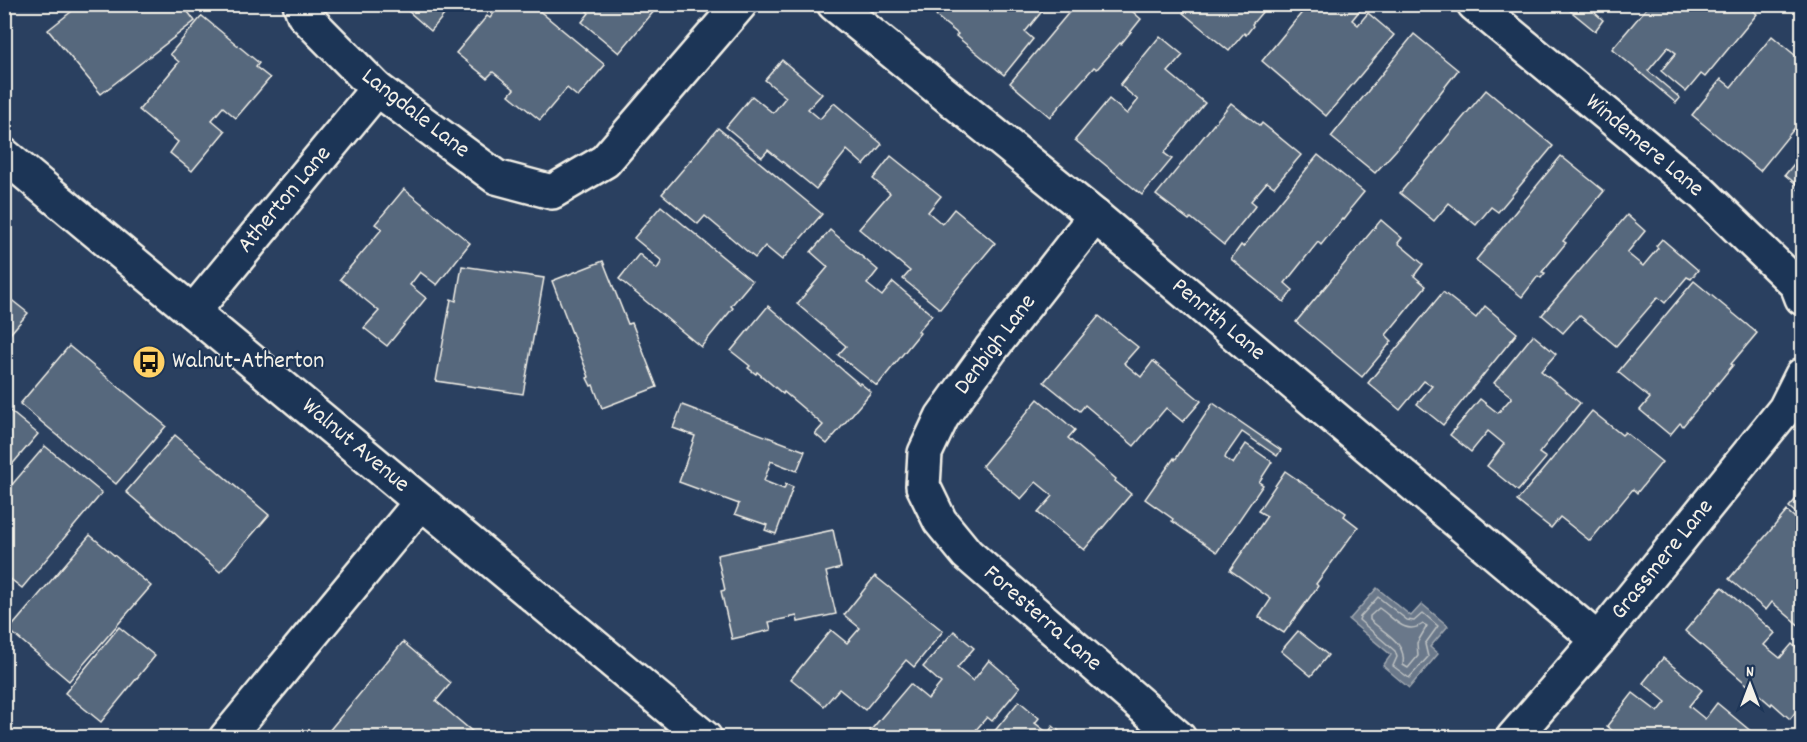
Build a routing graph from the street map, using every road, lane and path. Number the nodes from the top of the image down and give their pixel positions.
1 (300, 4) edge
2 (740, 4) edge
3 (834, 4) edge
4 (1474, 4) edge
5 (377, 89) junction
6 (4, 155) edge
7 (1095, 216) junction
8 (1803, 298) edge
9 (193, 312) junction
10 (1803, 375) edge
11 (923, 486) joint
12 (422, 502) junction
13 (1598, 640) junction
14 (226, 738) edge
15 (705, 738) edge
16 (1179, 738) edge
17 (1513, 738) edge

1 - 5 street, Langdale Lane
2 - 5 street, Langdale Lane
3 - 7 street, Penrith Lane
4 - 8 street, Windemere Lane
5 - 9 street, Atherton Lane
6 - 9 street, Walnut Avenue
7 - 11 street, Denbigh Lane
7 - 13 street, Penrith Lane
9 - 12 street, Walnut Avenue
10 - 13 street, Grassmere Lane
11 - 16 street, Foresterra Lane
12 - 14 street
12 - 15 street, Walnut Avenue
13 - 17 street, Grassmere Lane

